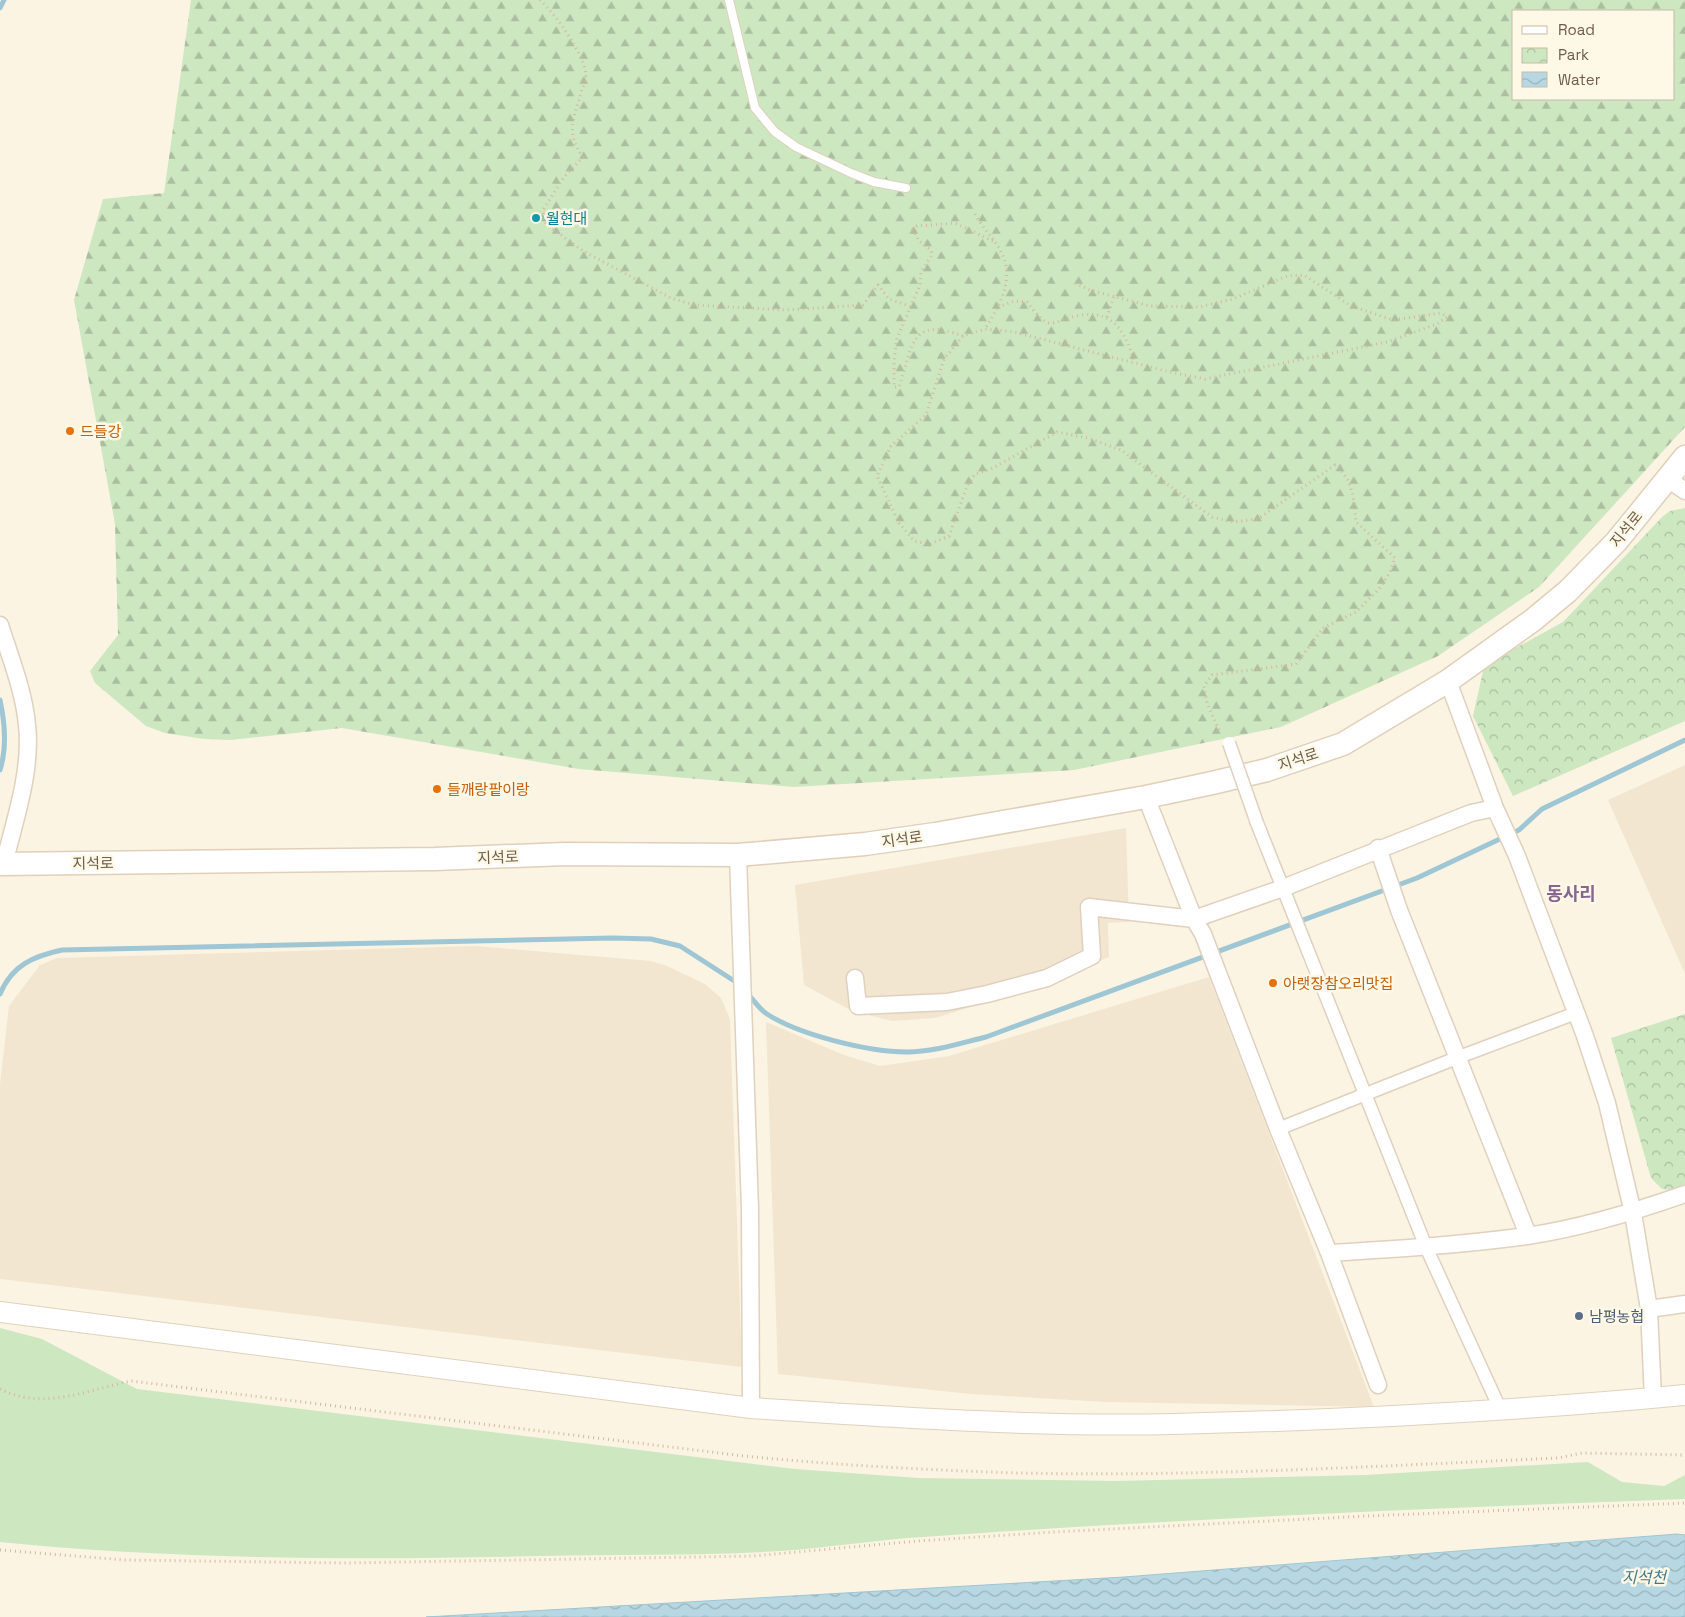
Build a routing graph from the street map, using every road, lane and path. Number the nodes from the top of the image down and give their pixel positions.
1 (540, 0) edge
2 (729, 0) edge
3 (906, 188) dead end
4 (975, 214) dead end
5 (993, 241) junction
6 (1075, 283) dead end
7 (1114, 296) junction
8 (910, 306) junction
9 (998, 307) junction
10 (1107, 317) junction
11 (985, 329) junction
12 (963, 336) junction
13 (1134, 363) junction
14 (1685, 457) edge
15 (1666, 478) junction
16 (1685, 491) edge
17 (0, 625) edge
18 (1448, 681) junction
19 (1219, 730) dead end
20 (1229, 743) dead end
21 (1146, 797) junction
22 (1494, 808) junction
23 (1378, 848) junction
24 (738, 855) junction
25 (1, 867) edge
26 (1286, 894) junction
27 (1194, 919) junction
28 (855, 978) dead end
29 (1576, 1013) junction
30 (1459, 1057) junction
31 (1366, 1094) junction
32 (1278, 1128) junction
33 (1685, 1194) edge
34 (1633, 1212) junction
35 (1528, 1236) junction
36 (1426, 1247) junction
37 (1330, 1253) junction
38 (1685, 1304) edge
39 (1650, 1309) junction
40 (0, 1312) edge
41 (1378, 1385) dead end
42 (0, 1389) edge
43 (1685, 1395) edge
44 (1653, 1398) junction
45 (751, 1408) junction
46 (1501, 1410) junction
47 (1685, 1455) edge
48 (1685, 1503) edge
49 (0, 1550) edge

1 - 8 path
2 - 3 lane
4 - 5 path
5 - 8 path
5 - 9 path
6 - 7 path
7 - 10 path
7 - 13 path
8 - 12 path
9 - 10 path
9 - 11 path
10 - 13 path
11 - 12 path
11 - 13 path
12 - 19 path
14 - 15 main road, 지석로
15 - 16 street
15 - 18 main road, 지석로
17 - 25 street
18 - 21 main road, 지석로
18 - 22 street
20 - 26 street, bridge
21 - 24 main road, 지석로
21 - 27 street
22 - 23 street
22 - 29 street
23 - 26 street
23 - 30 street
24 - 25 main road, 지석로
24 - 45 street
26 - 27 street
26 - 31 street
27 - 28 street
27 - 32 street
29 - 30 street
29 - 34 street
30 - 31 street
30 - 35 street
31 - 32 street
31 - 36 street
32 - 37 street
33 - 34 street
34 - 35 street
34 - 39 street
35 - 36 street
36 - 37 street
36 - 46 street
37 - 41 street
38 - 39 street
39 - 44 street
40 - 45 street
42 - 47 path
43 - 44 street
44 - 46 street
45 - 46 street
48 - 49 path

